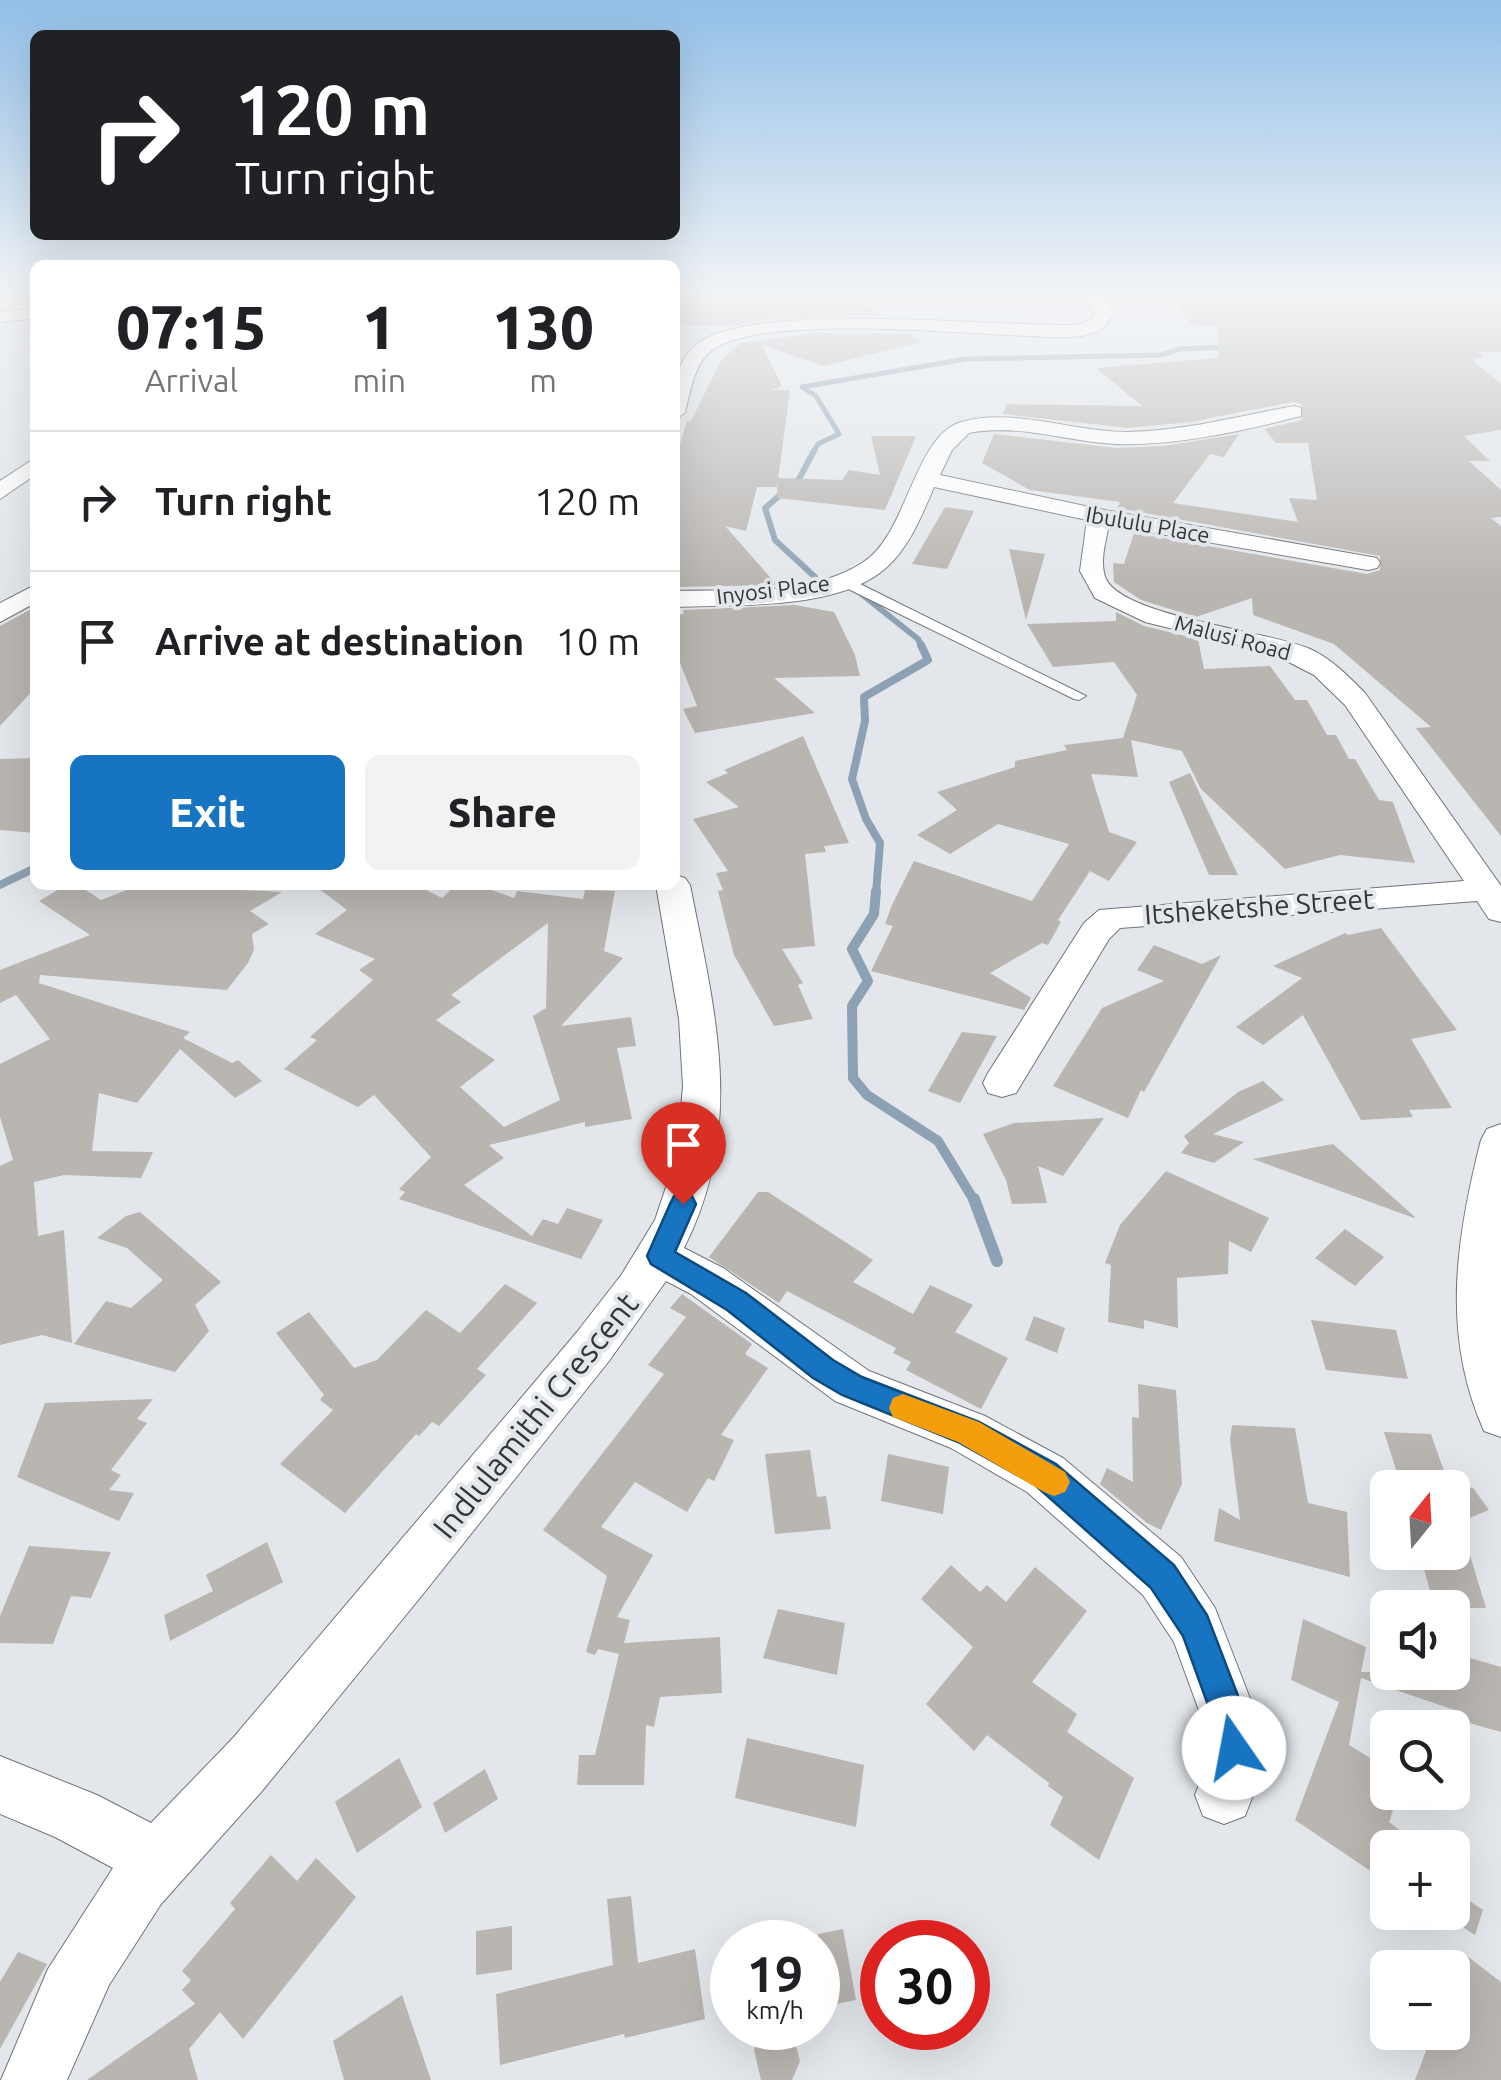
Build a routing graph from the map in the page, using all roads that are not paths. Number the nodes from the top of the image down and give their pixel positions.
1 (1294, 412) dead end
2 (30, 468) edge
3 (928, 479) junction
4 (0, 492) edge
5 (1099, 516) junction
6 (1368, 563) dead end
7 (843, 581) junction
8 (30, 595) edge
9 (680, 599) edge
10 (0, 614) edge
11 (1079, 696) dead end
12 (674, 890) edge
13 (1494, 901) edge
14 (1002, 1083) dead end
15 (1501, 1140) edge
16 (660, 1256) junction
17 (1501, 1415) edge
18 (0, 1785) edge
19 (1224, 1796) dead end
20 (158, 1860) junction
21 (34, 2080) edge

1 - 3 street, Inyosi Place
2 - 4 street
3 - 5 street, Ibululu Place
3 - 7 street, Inyosi Place
5 - 6 street, Ibululu Place
5 - 13 street, Malusi Road
7 - 9 street, Inyosi Place
7 - 11 lane
8 - 10 street
12 - 16 street, Indlulamithi Crescent
13 - 14 street, Itsheketshe Street
15 - 17 street
16 - 19 street
16 - 20 street, Indlulamithi Crescent
18 - 20 street
20 - 21 street, Indlulamithi Crescent

